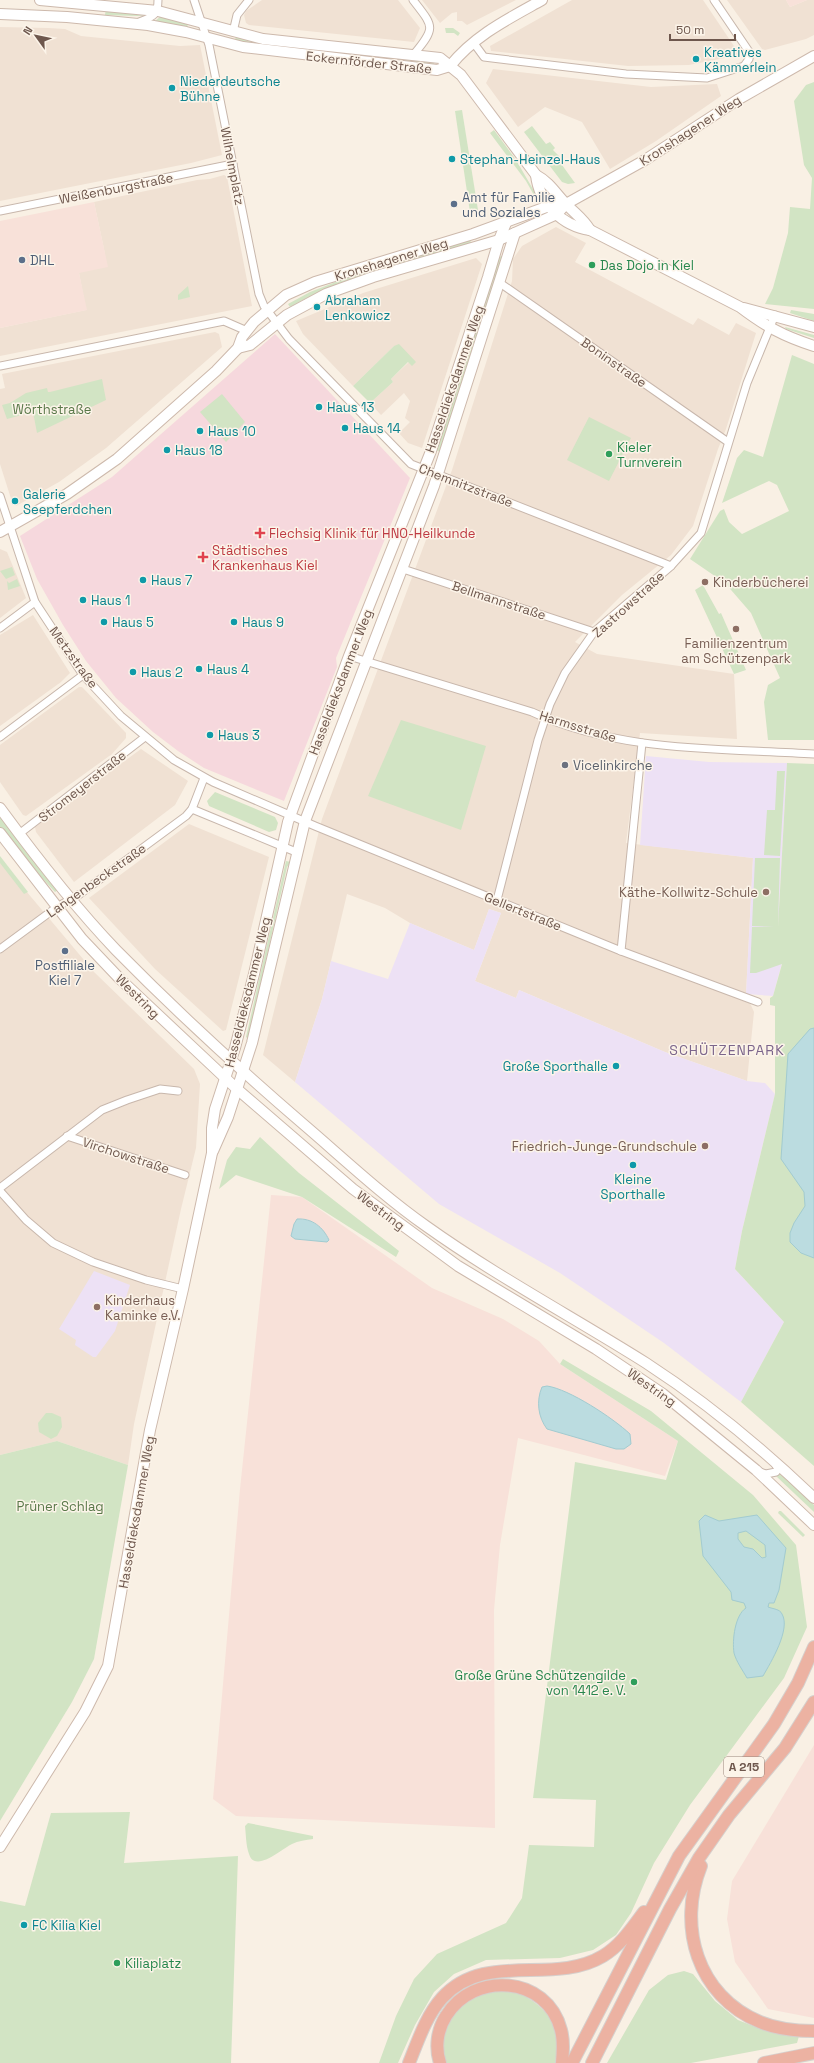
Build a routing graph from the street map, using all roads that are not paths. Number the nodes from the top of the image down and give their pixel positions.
1 (40, 0) edge
2 (158, 0) edge
3 (194, 0) edge
4 (248, 0) edge
5 (413, 0) edge
6 (542, 0) edge
7 (714, 0) edge
8 (158, 11) junction
9 (0, 14) edge
10 (201, 22) junction
11 (135, 24) junction
12 (234, 28) junction
13 (207, 37) junction
14 (473, 42) junction
15 (414, 54) junction
16 (814, 56) edge
17 (450, 66) junction
18 (233, 164) junction
19 (536, 175) junction
20 (566, 204) junction
21 (549, 206) junction
22 (0, 211) edge
23 (557, 214) junction
24 (506, 223) junction
25 (590, 230) junction
26 (515, 233) junction
27 (499, 240) junction
28 (500, 283) junction
29 (740, 307) junction
30 (267, 311) junction
31 (775, 316) junction
32 (276, 323) junction
33 (814, 327) edge
34 (769, 328) junction
35 (247, 331) junction
36 (814, 346) edge
37 (238, 348) junction
38 (0, 366) edge
39 (728, 442) junction
40 (423, 469) junction
41 (438, 475) junction
42 (0, 496) edge
43 (5, 531) edge
44 (671, 566) junction
45 (403, 569) junction
46 (35, 602) junction
47 (0, 628) edge
48 (594, 632) junction
49 (349, 656) junction
50 (367, 662) junction
51 (83, 675) junction
52 (545, 718) junction
53 (0, 737) edge
54 (144, 737) junction
55 (642, 743) junction
56 (814, 754) edge
57 (204, 778) junction
58 (0, 808) edge
59 (192, 809) junction
60 (290, 814) junction
61 (305, 821) junction
62 (0, 833) edge
63 (19, 834) junction
64 (282, 848) junction
65 (296, 852) junction
66 (72, 899) junction
67 (497, 900) junction
68 (57, 907) junction
69 (0, 949) edge
70 (621, 951) junction
71 (758, 1002) dead end
72 (230, 1060) junction
73 (243, 1071) junction
74 (225, 1078) junction
75 (237, 1089) junction
76 (178, 1091) dead end
77 (67, 1136) junction
78 (212, 1152) junction
79 (184, 1174) dead end
80 (0, 1188) edge
81 (0, 1192) edge
82 (183, 1289) junction
83 (773, 1460) junction
84 (756, 1470) junction
85 (814, 1498) edge
86 (814, 1525) edge
87 (814, 1647) edge
88 (814, 1702) edge
89 (713, 1836) junction
90 (0, 1847) edge
91 (665, 1881) junction
92 (814, 2032) edge
93 (814, 2053) edge
94 (409, 2063) edge
95 (440, 2063) edge
96 (562, 2063) edge
97 (572, 2063) edge
98 (592, 2063) edge
99 (764, 2063) edge

1 - 8 main road, Eckernförder Straße
2 - 8 street
3 - 10 street, Wilhelmplatz
4 - 12 street
5 - 15 street
6 - 14 main road
7 - 14 street
8 - 10 main road, Eckernförder Straße
8 - 11 street
9 - 11 main road, Eckernförder Straße
10 - 12 main road, Eckernförder Straße
10 - 13 street, Wilhelmplatz
11 - 13 main road, Eckernförder Straße
12 - 15 main road, Eckernförder Straße
13 - 17 main road, Eckernförder Straße
13 - 18 street, Wilhelmplatz
14 - 17 main road
15 - 17 main road, Eckernförder Straße
16 - 20 main road, Kronshagener Weg
17 - 19 main road
18 - 22 street, Weißenburgstraße
18 - 30 street, Wilhelmplatz
19 - 20 main road
19 - 21 main road
20 - 21 main road, Kronshagener Weg
20 - 23 main road, Kronshagener Weg
20 - 25 main road
21 - 23 main road
21 - 24 main road, Kronshagener Weg
23 - 25 main road
23 - 26 main road, Kronshagener Weg
24 - 27 main road, Hasseldieksdammer Weg
24 - 30 main road, Kronshagener Weg
25 - 29 main road
26 - 27 main road, Kronshagener Weg
26 - 28 main road, Hasseldieksdammer Weg
27 - 32 main road, Kronshagener Weg
27 - 40 main road, Hasseldieksdammer Weg
28 - 39 street, Boninstraße
28 - 41 main road, Hasseldieksdammer Weg
29 - 31 main road
29 - 34 main road
30 - 32 street, Chemnitzstraße
30 - 35 main road, Kronshagener Weg
31 - 33 main road
31 - 34 street, Zastrowstraße
32 - 37 main road, Kronshagener Weg
32 - 40 street, Chemnitzstraße
34 - 36 main road
34 - 39 street, Zastrowstraße
35 - 37 main road, Kronshagener Weg
35 - 38 street
37 - 43 main road, Kronshagener Weg
39 - 44 street, Zastrowstraße
40 - 41 street, Chemnitzstraße
40 - 49 main road, Hasseldieksdammer Weg
41 - 44 street, Chemnitzstraße
41 - 45 main road, Hasseldieksdammer Weg
42 - 43 street, Metzstraße
43 - 46 street, Metzstraße
44 - 48 street, Zastrowstraße
45 - 48 street, Bellmannstraße
45 - 50 main road, Hasseldieksdammer Weg
46 - 47 street
46 - 51 street, Metzstraße
48 - 52 street, Zastrowstraße
49 - 50 street, Harmsstraße
49 - 60 main road, Hasseldieksdammer Weg
50 - 52 street, Harmsstraße
50 - 61 main road, Hasseldieksdammer Weg
51 - 53 street
51 - 54 street, Metzstraße
52 - 55 street, Harmsstraße
52 - 67 street, Zastrowstraße
54 - 57 street, Metzstraße
54 - 63 street, Stromeyerstraße
55 - 56 street, Harmsstraße
55 - 70 street
57 - 59 street
57 - 60 street, Metzstraße
58 - 63 main road, Westring
59 - 64 street
59 - 66 street, Langenbeckstraße
60 - 61 street, Gellertstraße
60 - 64 main road, Hasseldieksdammer Weg
61 - 65 main road, Hasseldieksdammer Weg
61 - 67 street, Gellertstraße
62 - 68 main road, Westring
63 - 66 main road, Westring
64 - 65 street
64 - 72 main road, Hasseldieksdammer Weg
65 - 73 main road, Hasseldieksdammer Weg
66 - 68 street, Langenbeckstraße
66 - 72 main road, Westring
67 - 70 street, Gellertstraße
68 - 69 street, Langenbeckstraße
68 - 74 main road, Westring
70 - 71 street, Gellertstraße
72 - 73 main road, Westring
72 - 74 main road, Hasseldieksdammer Weg
73 - 75 main road, Hasseldieksdammer Weg
73 - 83 main road, Westring
74 - 75 main road, Westring
74 - 78 main road, Hasseldieksdammer Weg
75 - 78 main road, Hasseldieksdammer Weg
75 - 84 main road, Westring
76 - 77 street, Virchowstraße
77 - 79 street, Virchowstraße
77 - 80 street, Virchowstraße
78 - 82 main road, Hasseldieksdammer Weg
81 - 82 street
82 - 90 main road, Hasseldieksdammer Weg
83 - 84 street
83 - 85 main road, Westring
84 - 86 main road, Westring
87 - 91 highway, A 215
88 - 89 highway
89 - 92 highway
89 - 98 highway
91 - 94 highway
91 - 97 highway, A 215
93 - 99 highway
95 - 96 highway

